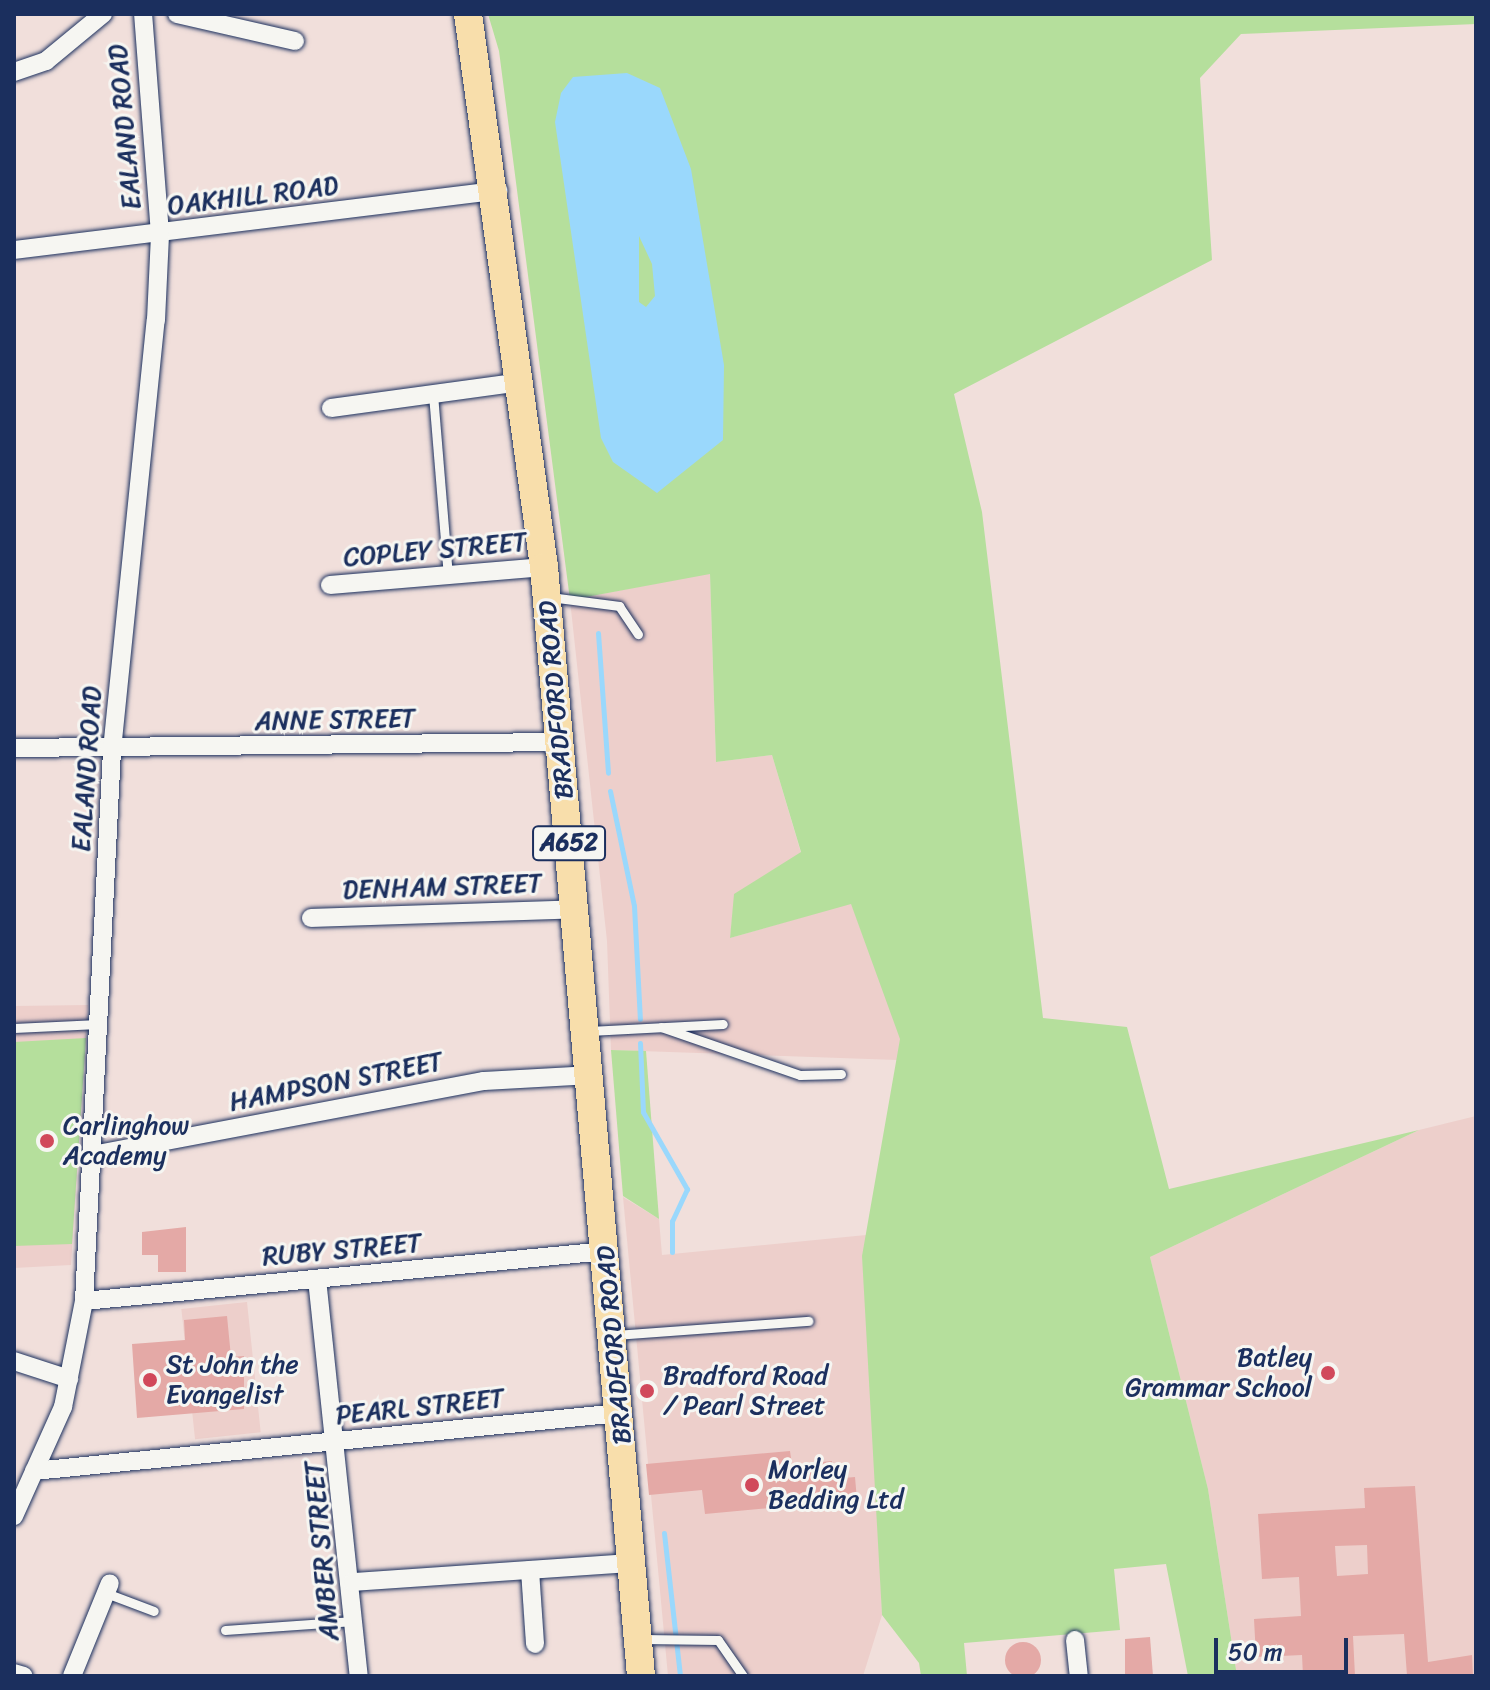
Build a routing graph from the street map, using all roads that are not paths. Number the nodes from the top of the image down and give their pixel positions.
1 (103, 14) edge
2 (143, 14) edge
3 (177, 14) edge
4 (470, 14) edge
5 (295, 41) dead end
6 (14, 72) edge
7 (498, 191) junction
8 (160, 234) junction
9 (14, 250) edge
10 (522, 382) junction
11 (433, 394) junction
12 (331, 408) dead end
13 (544, 567) junction
14 (448, 575) junction
15 (330, 585) dead end
16 (547, 598) junction
17 (638, 634) dead end
18 (560, 742) junction
19 (14, 748) edge
20 (112, 750) junction
21 (576, 909) junction
22 (311, 918) dead end
23 (98, 1024) junction
24 (723, 1024) dead end
25 (661, 1027) junction
26 (14, 1028) edge
27 (589, 1031) junction
28 (841, 1074) dead end
29 (592, 1075) junction
30 (92, 1155) junction
31 (606, 1251) junction
32 (317, 1279) junction
33 (84, 1301) junction
34 (808, 1321) dead end
35 (613, 1335) junction
36 (14, 1361) edge
37 (69, 1379) junction
38 (620, 1413) junction
39 (338, 1441) junction
40 (34, 1471) junction
41 (14, 1516) edge
42 (632, 1563) junction
43 (530, 1570) junction
44 (353, 1582) junction
45 (108, 1588) joint
46 (154, 1611) dead end
47 (354, 1621) junction
48 (225, 1630) dead end
49 (652, 1639) junction
50 (1075, 1640) dead end
51 (535, 1644) dead end
52 (14, 1673) edge
53 (24, 1676) edge
54 (72, 1676) edge
55 (359, 1676) edge
56 (641, 1676) edge
57 (743, 1676) edge
58 (1079, 1676) edge

1 - 6 street
2 - 8 street, EALAND ROAD
3 - 5 street
4 - 7 main road, BRADFORD ROAD / A652
7 - 8 street, OAKHILL ROAD
7 - 10 main road, BRADFORD ROAD / A652
8 - 9 street, OAKHILL ROAD
8 - 20 street, EALAND ROAD
10 - 11 street
10 - 13 main road, BRADFORD ROAD / A652
11 - 12 street
11 - 14 lane
13 - 14 street, COPLEY STREET
13 - 16 main road, BRADFORD ROAD / A652
14 - 15 street, COPLEY STREET
16 - 17 lane
16 - 18 main road, BRADFORD ROAD / A652
18 - 20 street, ANNE STREET
18 - 21 main road, BRADFORD ROAD / A652
19 - 20 street, ANNE STREET
20 - 23 street, EALAND ROAD
21 - 22 street, DENHAM STREET
21 - 27 main road, BRADFORD ROAD / A652
23 - 26 lane
23 - 30 street, EALAND ROAD
24 - 25 lane
25 - 27 lane
25 - 28 lane
27 - 29 main road, BRADFORD ROAD / A652
29 - 30 street, HAMPSON STREET
29 - 31 main road, BRADFORD ROAD / A652
30 - 33 street, EALAND ROAD
31 - 32 street, RUBY STREET
31 - 35 main road, BRADFORD ROAD / A652
32 - 33 street, RUBY STREET
32 - 39 street, AMBER STREET
33 - 37 street, EALAND ROAD
34 - 35 lane
35 - 38 main road, BRADFORD ROAD / A652
36 - 37 street
37 - 40 street, EALAND ROAD
38 - 39 street, PEARL STREET
38 - 42 main road, BRADFORD ROAD / A652
39 - 40 street, PEARL STREET
39 - 44 street, AMBER STREET
40 - 41 street, EALAND ROAD
42 - 43 street
42 - 49 main road, BRADFORD ROAD / A652
43 - 44 street
43 - 51 street
44 - 47 street, AMBER STREET
45 - 46 lane
45 - 54 street
47 - 48 lane
47 - 55 street, AMBER STREET
49 - 56 main road, BRADFORD ROAD / A652
49 - 57 lane
50 - 58 street
52 - 53 street

